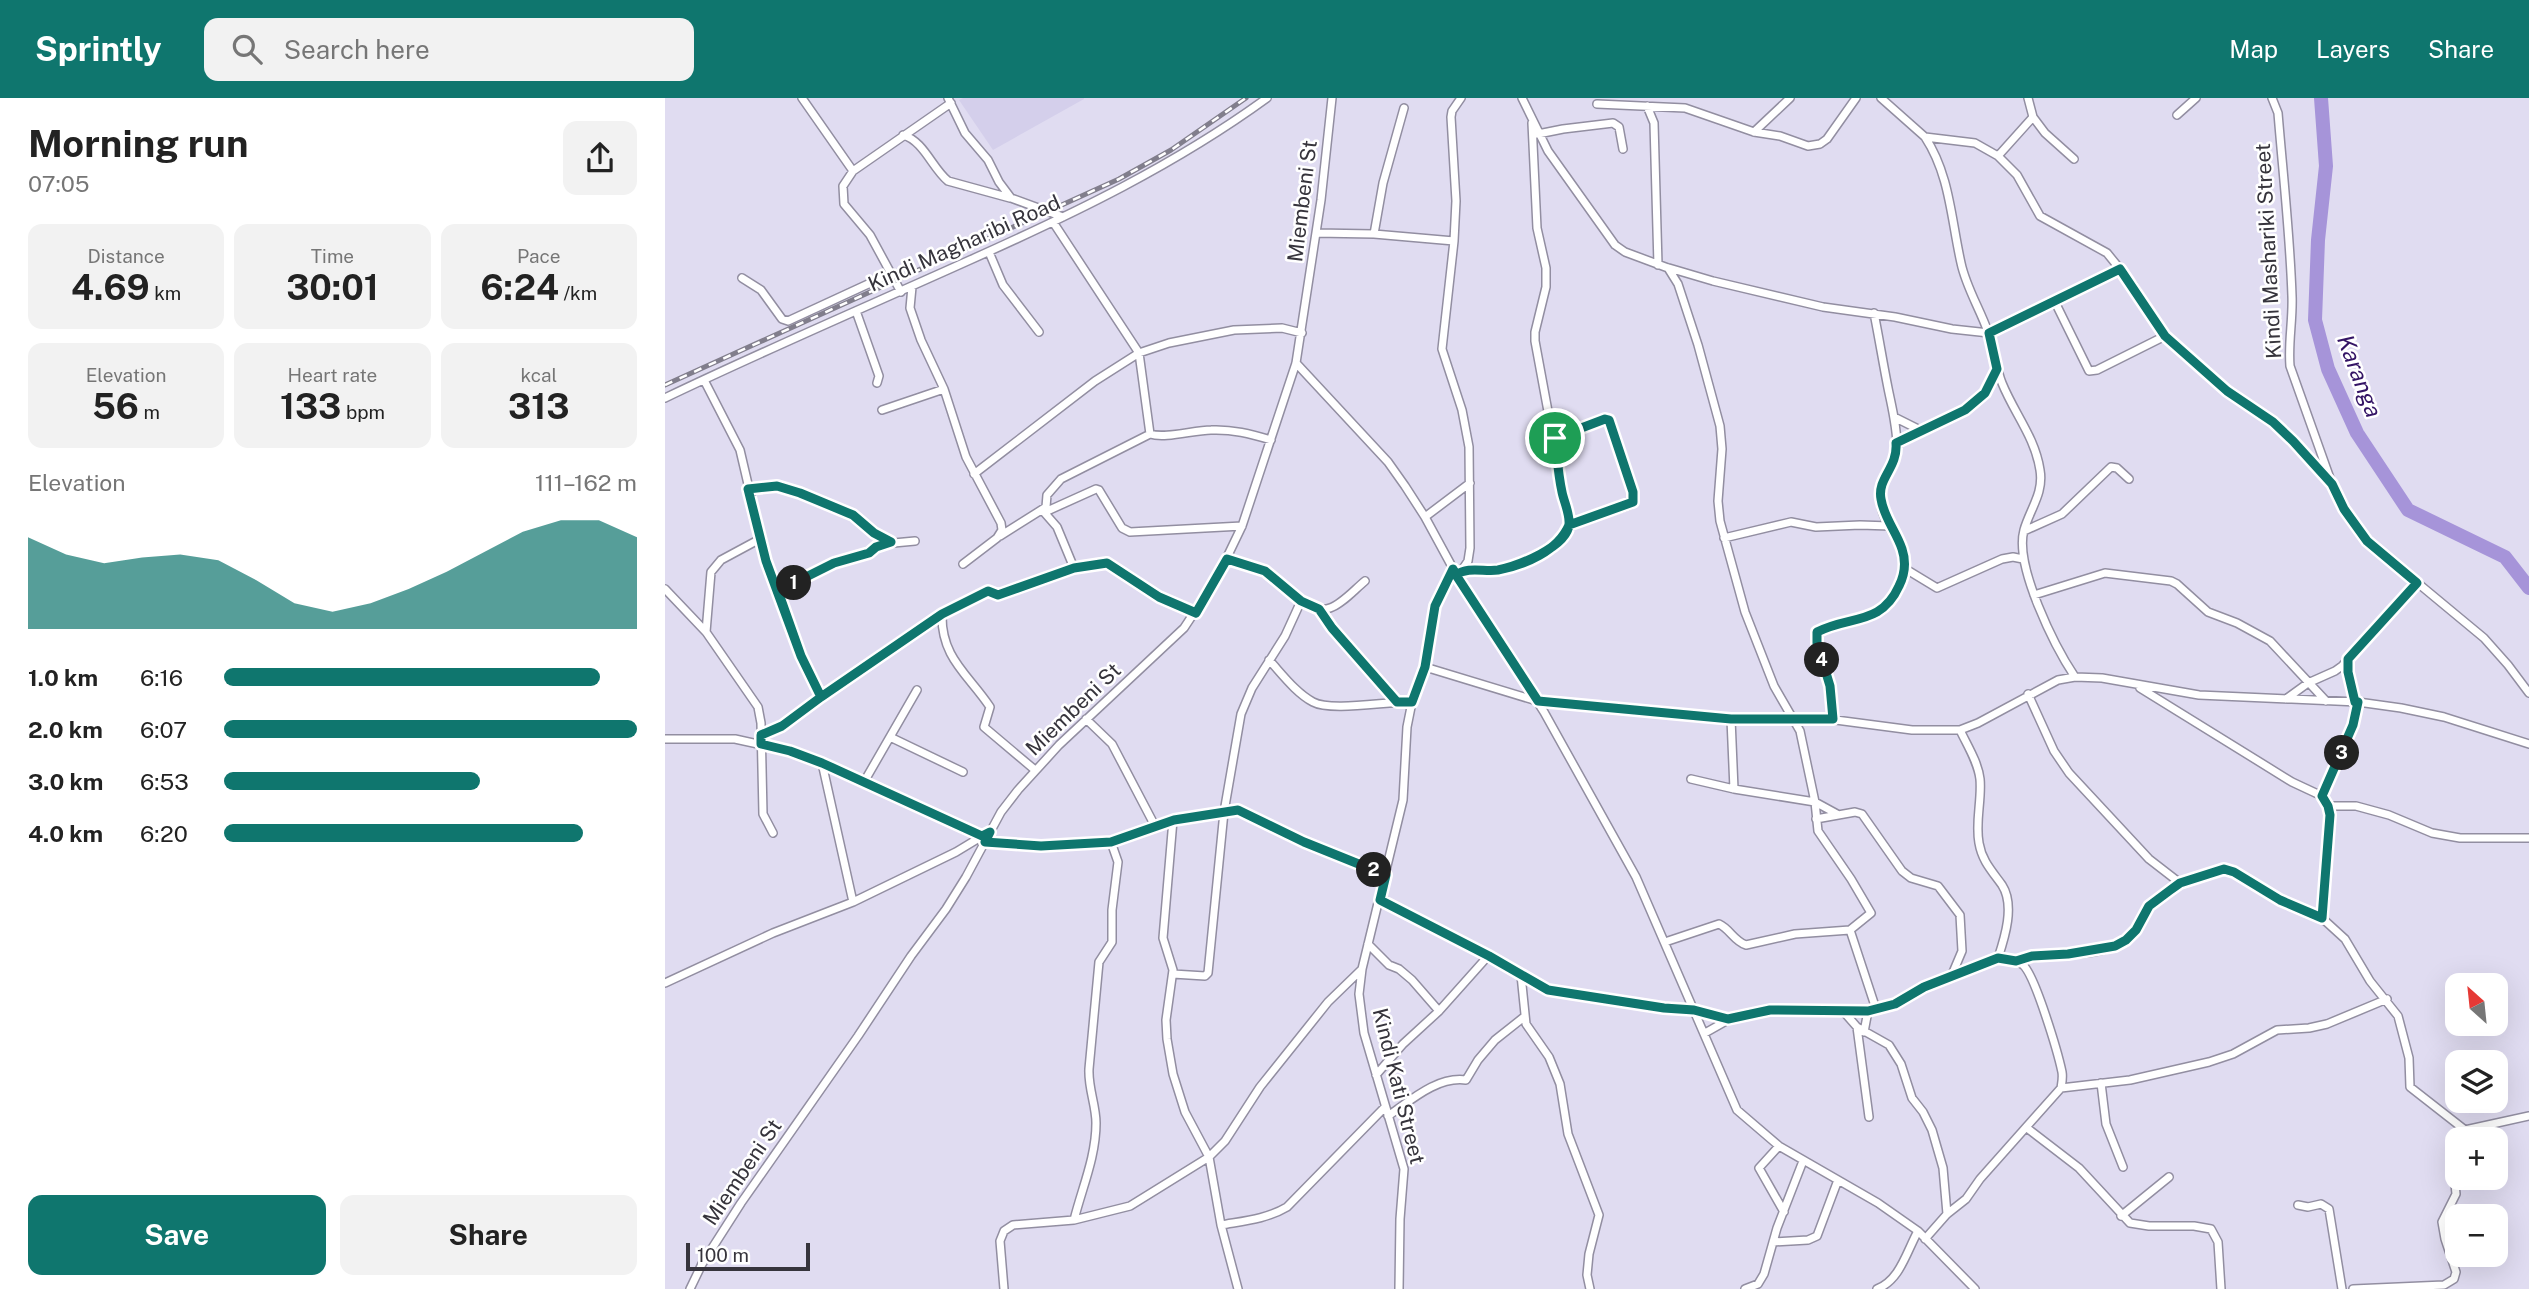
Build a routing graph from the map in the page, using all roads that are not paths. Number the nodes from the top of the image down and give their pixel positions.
1 (802, 98) edge
2 (1267, 98) edge
3 (1332, 98) edge
4 (1461, 98) edge
5 (1522, 98) edge
6 (1689, 98) edge
7 (1790, 98) edge
8 (1856, 98) edge
9 (1881, 98) edge
10 (2028, 98) edge
11 (2196, 98) edge
12 (2272, 98) edge
13 (950, 101) edge
14 (1632, 102) edge
15 (1597, 104) dead end
16 (1647, 106) junction
17 (1404, 108) dead end
18 (1685, 108) junction
19 (2177, 114) dead end
20 (2033, 117) junction
21 (1532, 119) junction
22 (1754, 132) junction
23 (1538, 134) junction
24 (903, 135) junction
25 (1925, 137) junction
26 (1623, 149) dead end
27 (1998, 156) junction
28 (2074, 159) dead end
29 (853, 171) junction
30 (1011, 198) junction
31 (1063, 218) junction
32 (1053, 222) junction
33 (1316, 233) junction
34 (1374, 234) junction
35 (1454, 241) junction
36 (989, 252) junction
37 (1658, 265) junction
38 (1668, 268) junction
39 (2120, 269) junction
40 (892, 273) junction
41 (741, 278) dead end
42 (912, 287) junction
43 (901, 292) junction
44 (2055, 300) junction
45 (856, 311) junction
46 (1874, 313) junction
47 (1039, 332) dead end
48 (1302, 333) junction
49 (1989, 333) junction
50 (2165, 336) junction
51 (1139, 353) junction
52 (1296, 363) junction
53 (1997, 369) junction
54 (704, 380) junction
55 (877, 383) dead end
56 (944, 389) junction
57 (665, 398) edge
58 (882, 410) dead end
59 (1894, 417) junction
60 (1922, 431) junction
61 (1150, 434) junction
62 (1555, 438) junction
63 (1271, 440) junction
64 (1896, 443) junction
65 (974, 474) junction
66 (2129, 479) dead end
67 (1470, 483) junction
68 (2332, 484) junction
69 (748, 489) junction
70 (1044, 511) junction
71 (1425, 517) junction
72 (1569, 525) junction
73 (1242, 526) junction
74 (1890, 526) junction
75 (2024, 531) junction
76 (998, 537) junction
77 (1724, 538) junction
78 (760, 539) junction
79 (915, 541) dead end
80 (891, 542) junction
81 (1227, 559) junction
82 (2023, 559) junction
83 (963, 565) dead end
84 (1074, 568) junction
85 (1904, 568) junction
86 (1463, 569) junction
87 (1454, 572) junction
88 (1365, 581) dead end
89 (2417, 583) junction
90 (665, 589) edge
91 (778, 591) junction
92 (2033, 594) junction
93 (1301, 601) junction
94 (1319, 609) junction
95 (1196, 613) junction
96 (942, 614) junction
97 (706, 632) junction
98 (2348, 659) junction
99 (1269, 660) junction
100 (1425, 667) junction
101 (2075, 677) junction
102 (2308, 683) junction
103 (2135, 685) junction
104 (917, 691) dead end
105 (2529, 693) edge
106 (2028, 694) junction
107 (821, 697) junction
108 (2285, 699) junction
109 (1538, 701) junction
110 (1397, 702) junction
111 (1412, 702) junction
112 (2327, 702) junction
113 (2356, 702) junction
114 (1793, 717) junction
115 (1086, 719) junction
116 (1731, 719) junction
117 (1833, 719) junction
118 (1960, 730) junction
119 (761, 735) junction
120 (890, 737) junction
121 (665, 739) edge
122 (761, 744) junction
123 (2529, 744) edge
124 (822, 763) junction
125 (1035, 770) junction
126 (963, 772) dead end
127 (1691, 779) dead end
128 (864, 782) junction
129 (1734, 789) junction
130 (2322, 796) junction
131 (1815, 802) junction
132 (2328, 806) junction
133 (1224, 812) junction
134 (1838, 815) junction
135 (1816, 819) junction
136 (1174, 820) junction
137 (1155, 826) junction
138 (773, 833) dead end
139 (985, 837) junction
140 (2529, 838) edge
141 (1111, 842) junction
142 (1386, 875) junction
143 (2180, 883) junction
144 (1380, 900) junction
145 (853, 902) junction
146 (2322, 918) junction
147 (1850, 930) junction
148 (1665, 942) junction
149 (1368, 944) junction
150 (1489, 956) junction
151 (1998, 958) junction
152 (2016, 961) junction
153 (1362, 969) junction
154 (1173, 974) junction
155 (1521, 975) junction
156 (1951, 978) junction
157 (665, 983) edge
158 (2387, 999) junction
159 (1694, 1010) junction
160 (1872, 1010) junction
161 (1439, 1011) junction
162 (1843, 1011) junction
163 (1524, 1017) junction
164 (1728, 1019) junction
165 (1861, 1029) junction
166 (1705, 1032) junction
167 (1376, 1075) junction
168 (2101, 1083) junction
169 (2061, 1088) junction
170 (1385, 1107) junction
171 (1388, 1116) junction
172 (2529, 1116) edge
173 (1869, 1117) dead end
174 (2461, 1127) edge
175 (2479, 1127) edge
176 (2027, 1128) junction
177 (1779, 1146) junction
178 (1209, 1157) junction
179 (1803, 1161) junction
180 (2123, 1167) dead end
181 (2169, 1177) dead end
182 (1838, 1180) junction
183 (2456, 1190) edge
184 (2298, 1205) dead end
185 (1784, 1212) junction
186 (1947, 1214) junction
187 (2121, 1216) junction
188 (1074, 1220) junction
189 (1221, 1226) junction
190 (1918, 1231) junction
191 (1925, 1238) junction
192 (1773, 1242) junction
193 (1751, 1288) edge
194 (690, 1289) edge
195 (1004, 1289) edge
196 (1238, 1289) edge
197 (1399, 1289) edge
198 (1590, 1289) edge
199 (1877, 1289) edge
200 (1975, 1289) edge
201 (2221, 1289) edge
202 (2342, 1289) edge
203 (2353, 1289) edge

1 - 29 street
2 - 31 street, Kindi Magharibi Road
3 - 33 street, Miembeni St
4 - 35 street
5 - 21 street
6 - 18 street
7 - 22 street
8 - 22 street
9 - 25 street
10 - 20 street
11 - 19 street
12 - 68 street, Kindi Mashariki Street
13 - 24 street
13 - 30 street
14 - 15 street
14 - 16 street
16 - 18 street
16 - 37 street
17 - 34 street
18 - 22 street
20 - 27 street
20 - 28 street
21 - 23 street
21 - 62 street
23 - 26 street
23 - 37 street
24 - 29 street
24 - 30 street
25 - 27 street
25 - 49 street
27 - 39 street
29 - 40 street
30 - 31 street
31 - 32 street, Kindi Magharibi Road
32 - 36 street, Kindi Magharibi Road
32 - 51 street
33 - 34 street
33 - 48 street, Miembeni St
34 - 35 street
35 - 67 street
36 - 42 street, Kindi Magharibi Road
36 - 47 street
37 - 38 street
38 - 46 street
38 - 77 street
39 - 44 street
39 - 50 street
40 - 41 street
40 - 43 street
42 - 43 street, Kindi Magharibi Road
42 - 56 street
43 - 45 street, Kindi Magharibi Road
44 - 49 street
44 - 50 street
45 - 54 street, Kindi Magharibi Road
45 - 55 street
46 - 49 street
46 - 59 street
48 - 51 street
48 - 52 street, Miembeni St
49 - 53 street
50 - 68 street
51 - 61 street
51 - 65 street
52 - 63 street, Miembeni St
52 - 71 street
53 - 60 street
53 - 75 street
54 - 57 street, Kindi Magharibi Road
54 - 69 street
56 - 58 street
56 - 65 street
59 - 60 street
59 - 64 street
60 - 64 street
61 - 63 street
61 - 70 street
62 - 72 street
62 - 72 street
63 - 73 street, Miembeni St
64 - 74 street
65 - 76 street
66 - 75 street
67 - 71 street
67 - 86 street
68 - 89 street, Kindi Mashariki Street
69 - 78 street
69 - 80 street
70 - 73 street
70 - 76 street
70 - 84 street
71 - 87 street
72 - 86 street
73 - 81 street, Miembeni St
74 - 77 street
74 - 85 street
75 - 82 street
76 - 83 street
77 - 114 street
78 - 91 street
78 - 97 street
79 - 80 street
80 - 91 street
81 - 93 street
81 - 95 street, Miembeni St
82 - 85 street
82 - 92 street
84 - 95 street
84 - 96 street
85 - 117 street
86 - 87 street
87 - 100 street, Kindi Kati Street
87 - 109 street
88 - 94 street
89 - 98 street
89 - 105 street, Kindi Mashariki Street
90 - 97 street
91 - 107 street
92 - 101 street
92 - 102 street
93 - 94 street
93 - 99 street
94 - 110 street
95 - 115 street, Miembeni St
96 - 107 street
96 - 125 street
97 - 119 street
98 - 102 street
98 - 113 street
99 - 110 street
99 - 133 street
100 - 109 street
100 - 111 street, Kindi Kati Street
101 - 103 street
101 - 106 street
102 - 108 street
102 - 112 street
103 - 108 street
103 - 130 street
104 - 120 street
106 - 118 street
106 - 143 street
107 - 119 street
108 - 112 street
109 - 116 street
109 - 148 street
110 - 111 street
111 - 142 street, Kindi Kati Street
112 - 113 street
113 - 123 street
113 - 130 street
114 - 116 street
114 - 117 street
114 - 131 street
115 - 125 street, Miembeni St
115 - 137 street
116 - 129 street
117 - 118 street
118 - 151 street
119 - 122 street
120 - 126 street
120 - 128 street
121 - 122 street
122 - 124 street
122 - 138 street
124 - 128 street
124 - 145 street
125 - 139 street, Miembeni St
127 - 129 street
128 - 139 street
129 - 131 street
130 - 132 street
131 - 134 street
131 - 135 street
132 - 140 street
132 - 146 street
133 - 136 street
133 - 142 street
133 - 154 street
134 - 135 street
134 - 156 street
135 - 147 street
136 - 137 street
136 - 154 street
137 - 141 street
139 - 141 street
139 - 145 street
139 - 194 street, Miembeni St
141 - 188 street
142 - 144 street, Kindi Kati Street
143 - 146 street
143 - 152 street
144 - 149 street, Kindi Kati Street
144 - 150 street
145 - 157 street
146 - 158 street
147 - 148 street
147 - 160 street
148 - 159 street
149 - 153 street, Kindi Kati Street
149 - 161 street
150 - 155 street
150 - 161 street
151 - 152 street
151 - 156 street
152 - 169 street
153 - 167 street, Kindi Kati Street
153 - 178 street
154 - 178 street
155 - 159 street
155 - 163 street
156 - 160 street
158 - 168 street
158 - 174 street
159 - 164 street
159 - 166 street
160 - 162 street
160 - 165 street
161 - 167 street
162 - 164 street
162 - 165 street
163 - 171 street
163 - 198 street
164 - 166 street
165 - 173 street
165 - 186 street
166 - 177 street
167 - 170 street, Kindi Kati Street
168 - 169 street
168 - 180 street
169 - 176 street
170 - 171 street, Kindi Kati Street
170 - 189 street
171 - 197 street, Kindi Kati Street
172 - 175 street
176 - 186 street
176 - 187 street
177 - 179 street
177 - 185 street
178 - 188 street
178 - 189 street
179 - 182 street
179 - 185 street
181 - 187 street
182 - 190 street
182 - 192 street
183 - 203 street
184 - 202 street
185 - 192 street
186 - 191 street
187 - 201 street
188 - 195 street
189 - 196 street
190 - 191 street
190 - 199 street
191 - 200 street
192 - 193 street

